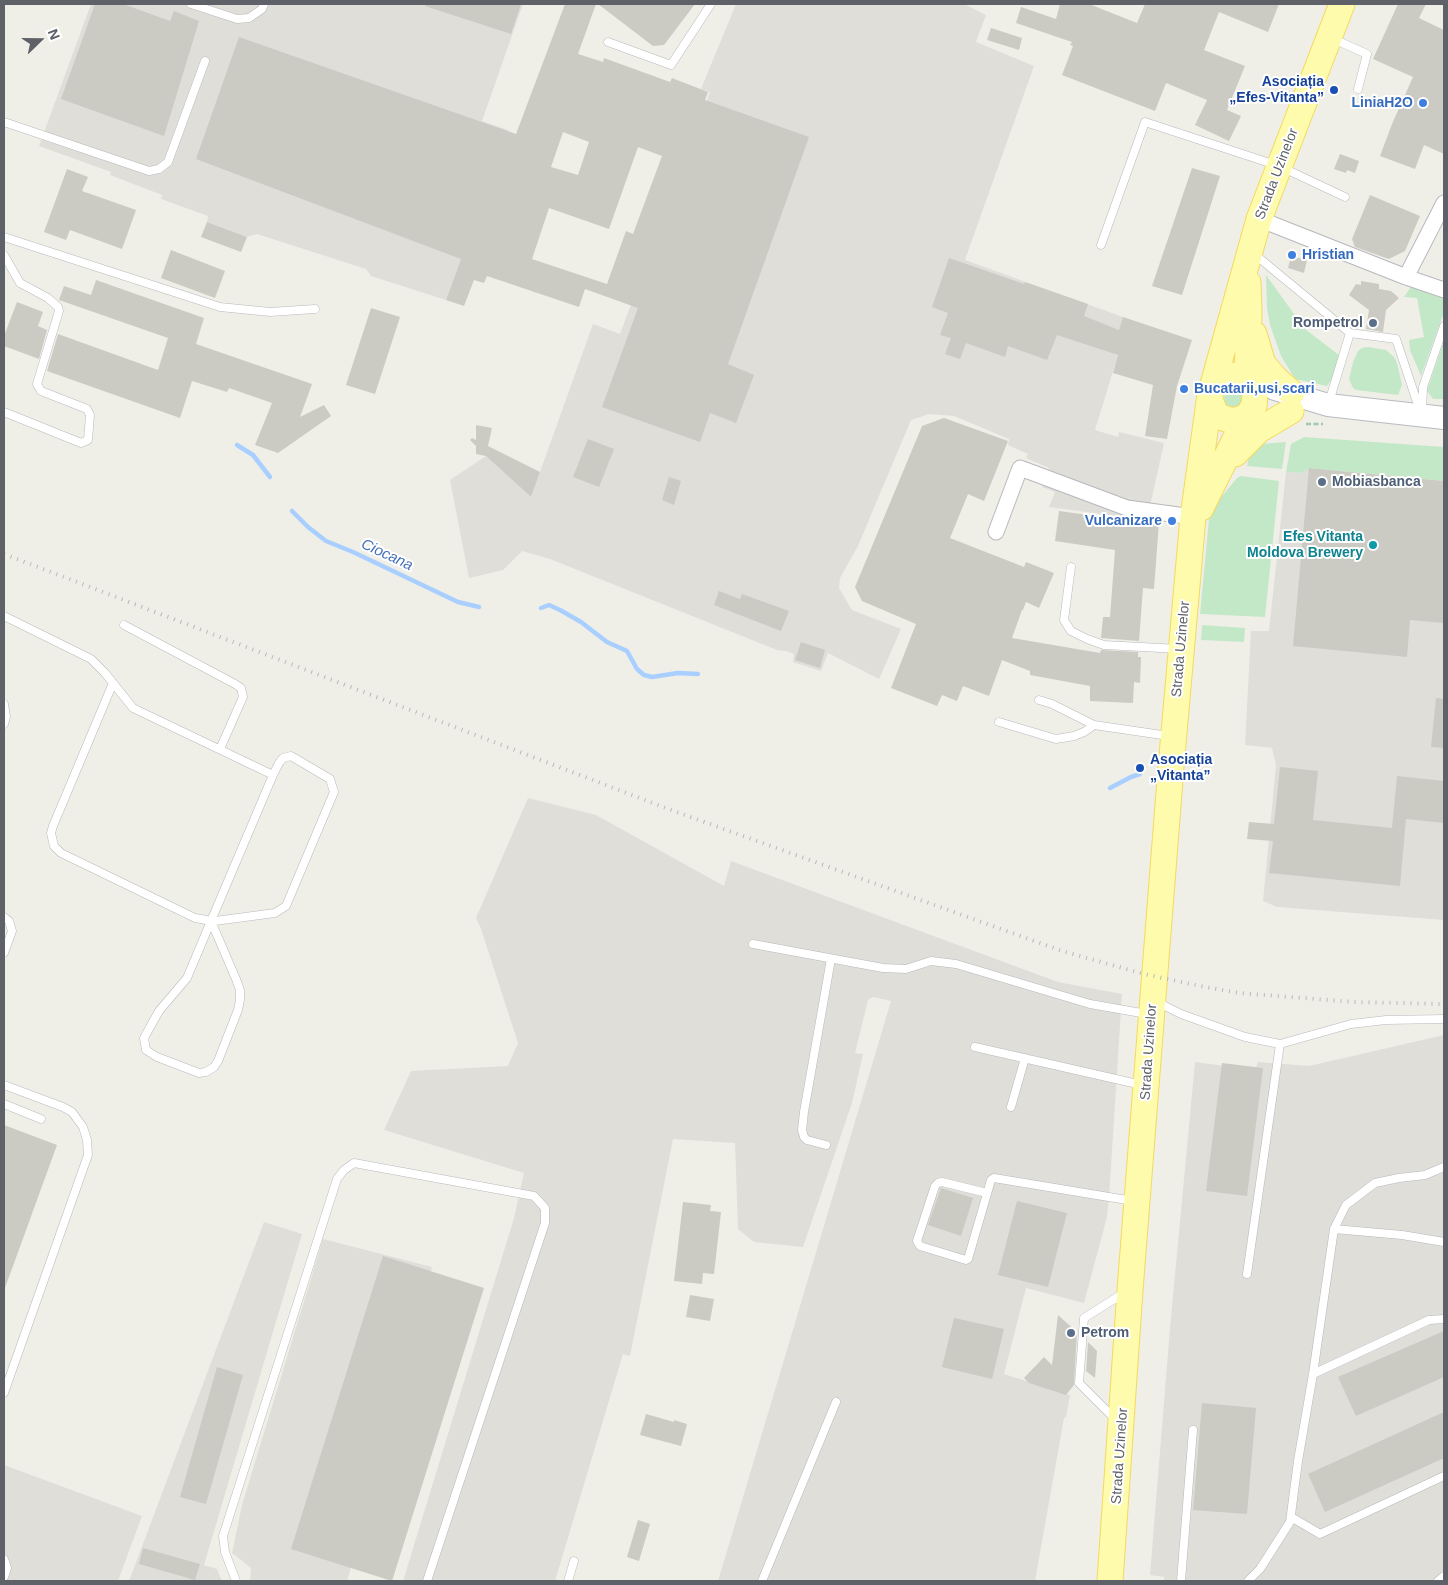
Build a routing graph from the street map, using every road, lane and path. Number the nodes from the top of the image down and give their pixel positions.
1 (191, 4) edge
2 (264, 4) edge
3 (711, 4) edge
4 (1342, 4) edge
5 (1329, 37) junction
6 (608, 42) dead end
7 (205, 61) dead end
8 (1358, 89) dead end
9 (4, 122) edge
10 (1279, 166) junction
11 (1345, 197) dead end
12 (1444, 203) edge
13 (1259, 218) junction
14 (4, 237) edge
15 (1101, 245) dead end
16 (4, 255) edge
17 (1248, 255) junction
18 (1406, 277) junction
19 (1444, 290) edge
20 (315, 309) dead end
21 (1249, 312) junction
22 (1444, 326) edge
23 (1350, 332) junction
24 (1250, 382) junction
25 (1211, 393) junction
26 (1296, 409) junction
27 (4, 412) edge
28 (1326, 414) junction
29 (1248, 415) junction
30 (1421, 416) junction
31 (1444, 418) edge
32 (1222, 468) junction
33 (1193, 520) junction
34 (996, 532) dead end
35 (1071, 567) dead end
36 (4, 616) edge
37 (124, 625) dead end
38 (1181, 649) junction
39 (113, 683) junction
40 (1039, 700) dead end
41 (4, 704) edge
42 (999, 722) dead end
43 (4, 724) edge
44 (1094, 725) junction
45 (1174, 737) junction
46 (220, 749) junction
47 (273, 775) junction
48 (4, 917) edge
49 (211, 921) junction
50 (752, 944) dead end
51 (4, 953) edge
52 (831, 959) junction
53 (1152, 1008) junction
54 (1444, 1019) edge
55 (1280, 1044) junction
56 (975, 1047) dead end
57 (1025, 1058) junction
58 (4, 1085) edge
59 (1146, 1086) junction
60 (4, 1104) edge
61 (1012, 1107) dead end
62 (41, 1119) dead end
63 (826, 1145) dead end
64 (1444, 1166) edge
65 (987, 1193) junction
66 (1137, 1202) junction
67 (1334, 1229) junction
68 (1444, 1242) edge
69 (1247, 1274) dead end
70 (1130, 1290) junction
71 (1444, 1319) edge
72 (1313, 1374) junction
73 (4, 1393) edge
74 (836, 1402) dead end
75 (1122, 1427) junction
76 (1193, 1430) dead end
77 (1444, 1476) edge
78 (1291, 1518) junction
79 (4, 1559) edge
80 (574, 1560) dead end
81 (1444, 1576) edge
82 (4, 1577) edge
83 (236, 1581) edge
84 (428, 1581) edge
85 (568, 1581) edge
86 (762, 1581) edge
87 (1110, 1581) edge
88 (1181, 1581) edge
89 (1248, 1581) edge
90 (1438, 1581) edge

1 - 2 lane
3 - 6 lane
4 - 5 main road, Strada Uzinelor
5 - 8 lane
5 - 10 main road, Strada Uzinelor
7 - 9 lane
10 - 11 lane
10 - 13 main road, Strada Uzinelor
10 - 15 lane
12 - 18 street
13 - 17 main road, Strada Uzinelor
13 - 18 street
14 - 20 lane
16 - 27 lane
17 - 21 main road, Strada Uzinelor
17 - 23 lane
17 - 25 main road, Strada Uzinelor
18 - 19 street
21 - 24 main road, Strada Uzinelor
21 - 26 main road
22 - 30 lane
23 - 28 lane
23 - 30 lane
24 - 25 main road
24 - 26 main road
24 - 29 main road
25 - 29 main road
25 - 33 main road, Strada Uzinelor
26 - 28 main road
26 - 28 path
26 - 29 main road
26 - 32 main road
28 - 30 main road
29 - 32 main road, Strada Uzinelor
30 - 31 main road
32 - 33 main road, Strada Uzinelor
33 - 34 street
33 - 38 main road, Strada Uzinelor
35 - 38 lane
36 - 39 lane
37 - 46 lane
38 - 45 main road, Strada Uzinelor
39 - 46 lane
39 - 49 lane
40 - 44 lane
41 - 43 lane
42 - 44 lane
44 - 45 lane
45 - 53 main road, Strada Uzinelor
46 - 47 lane
47 - 49 lane
47 - 49 lane
48 - 51 lane
49 - 49 lane
50 - 52 lane
52 - 53 lane
52 - 63 lane
53 - 55 lane
53 - 59 main road, Strada Uzinelor
54 - 55 lane
55 - 69 lane
56 - 57 lane
57 - 59 lane
57 - 61 lane
58 - 73 lane
59 - 66 main road, Strada Uzinelor
60 - 62 lane
64 - 67 lane
65 - 65 lane
65 - 66 lane
66 - 70 main road, Strada Uzinelor
67 - 68 lane
67 - 72 lane
70 - 75 main road, Strada Uzinelor
70 - 75 lane
71 - 72 lane
72 - 78 lane
74 - 86 lane
75 - 87 main road, Strada Uzinelor
76 - 88 lane
77 - 78 lane
78 - 89 lane
79 - 82 lane
80 - 85 lane
81 - 90 lane
83 - 84 lane

